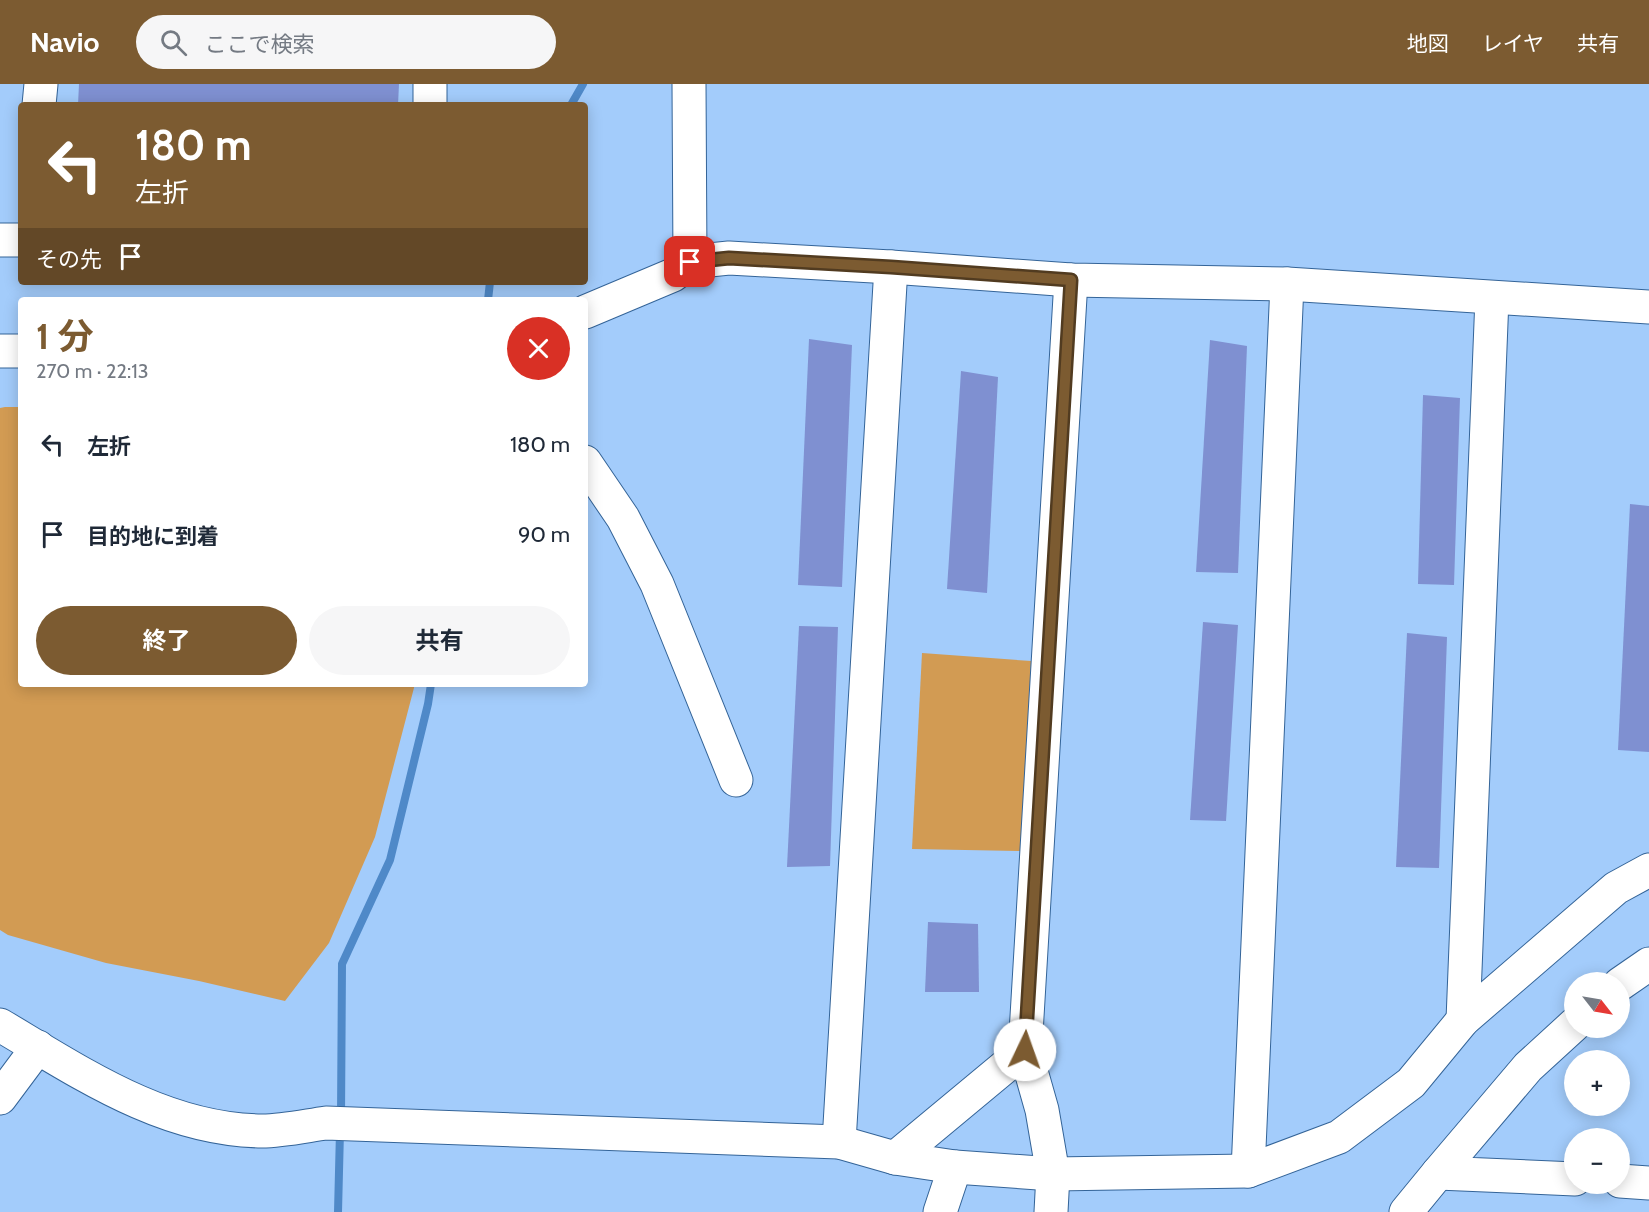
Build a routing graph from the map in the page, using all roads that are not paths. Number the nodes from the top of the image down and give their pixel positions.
1 (41, 84) edge
2 (430, 84) edge
3 (689, 84) edge
4 (39, 102) edge
5 (430, 102) edge
6 (690, 262) junction
7 (891, 267) junction
8 (1071, 280) junction
9 (1287, 284) junction
10 (1492, 298) junction
11 (1649, 307) edge
12 (588, 311) edge
13 (0, 351) edge
14 (18, 351) edge
15 (588, 466) edge
16 (736, 780) dead end
17 (1649, 870) edge
18 (1649, 964) edge
19 (1630, 977) edge
20 (1463, 1020) junction
21 (0, 1025) edge
22 (1564, 1034) edge
23 (38, 1047) junction
24 (1025, 1050) junction
25 (0, 1098) edge
26 (839, 1142) junction
27 (895, 1158) junction
28 (956, 1167) junction
29 (1248, 1170) junction
30 (1438, 1173) junction
31 (1053, 1174) junction
32 (1564, 1179) edge
33 (1630, 1182) edge
34 (1649, 1183) edge
35 (940, 1212) edge
36 (1051, 1212) edge
37 (1406, 1212) edge

1 - 4 street
2 - 5 street
3 - 6 street
6 - 7 street
6 - 12 street
7 - 8 street
7 - 26 street
8 - 9 street
8 - 24 street
9 - 10 street
9 - 29 street
10 - 11 street
10 - 20 street
13 - 14 street
15 - 16 street
17 - 20 street
18 - 19 street
20 - 29 street
21 - 23 street
22 - 30 street
23 - 25 street
23 - 26 street
24 - 27 street
24 - 31 street
26 - 27 street
27 - 28 street
28 - 31 street
28 - 35 street
29 - 31 street
30 - 32 street
30 - 37 street
31 - 36 street
33 - 34 street

